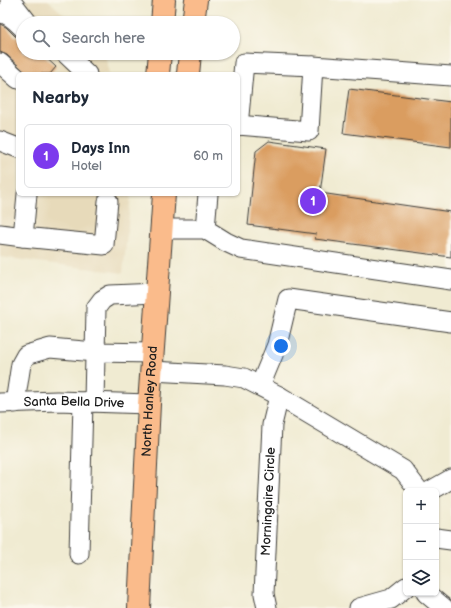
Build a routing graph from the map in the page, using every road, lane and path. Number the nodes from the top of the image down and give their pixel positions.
1 (10, 0) edge
2 (22, 0) edge
3 (164, 0) edge
4 (196, 0) edge
5 (0, 13) edge
6 (23, 16) edge
7 (34, 16) edge
8 (163, 16) edge
9 (194, 16) edge
10 (16, 22) edge
11 (72, 60) edge
12 (159, 60) edge
13 (189, 60) edge
14 (0, 63) edge
15 (313, 66) junction
16 (85, 72) edge
17 (158, 72) edge
18 (188, 72) edge
19 (451, 76) edge
20 (16, 77) edge
21 (0, 78) edge
22 (16, 90) edge
23 (240, 105) edge
24 (240, 126) edge
25 (0, 141) edge
26 (16, 147) edge
27 (27, 196) edge
28 (164, 196) edge
29 (208, 196) edge
30 (108, 201) dead end
31 (162, 229) junction
32 (206, 229) junction
33 (0, 234) edge
34 (23, 237) junction
35 (451, 280) edge
36 (157, 293) junction
37 (451, 322) edge
38 (95, 352) junction
39 (152, 362) junction
40 (260, 386) junction
41 (279, 396) junction
42 (88, 402) junction
43 (8, 403) edge
44 (149, 404) junction
45 (451, 480) edge
46 (417, 488) edge
47 (436, 488) edge
48 (439, 538) edge
49 (451, 540) edge
50 (79, 554) dead end
51 (403, 589) edge
52 (430, 596) edge
53 (139, 608) edge
54 (267, 608) edge
55 (359, 608) edge
56 (444, 608) edge

1 - 6 street
2 - 7 street
3 - 8 main road
4 - 9 main road
5 - 10 street
11 - 16 street
12 - 17 main road
13 - 18 main road
14 - 20 street
15 - 19 street
15 - 23 street
15 - 24 street
21 - 22 street
25 - 26 street
27 - 34 street
28 - 31 main road, North Hanley Road
29 - 32 street
30 - 34 street
31 - 32 street
31 - 36 main road, North Hanley Road
32 - 35 street
33 - 34 street
36 - 38 street
36 - 39 main road, North Hanley Road
37 - 40 street
38 - 39 street
38 - 42 street
38 - 43 street
39 - 40 street
39 - 44 main road, North Hanley Road
40 - 41 street
41 - 46 street
41 - 54 street, Morningaire Circle
42 - 43 street, Santa Bella Drive
42 - 44 street, Santa Bella Drive
42 - 50 street
44 - 53 main road, North Hanley Road
45 - 47 street
48 - 49 street
51 - 55 street
52 - 56 street

